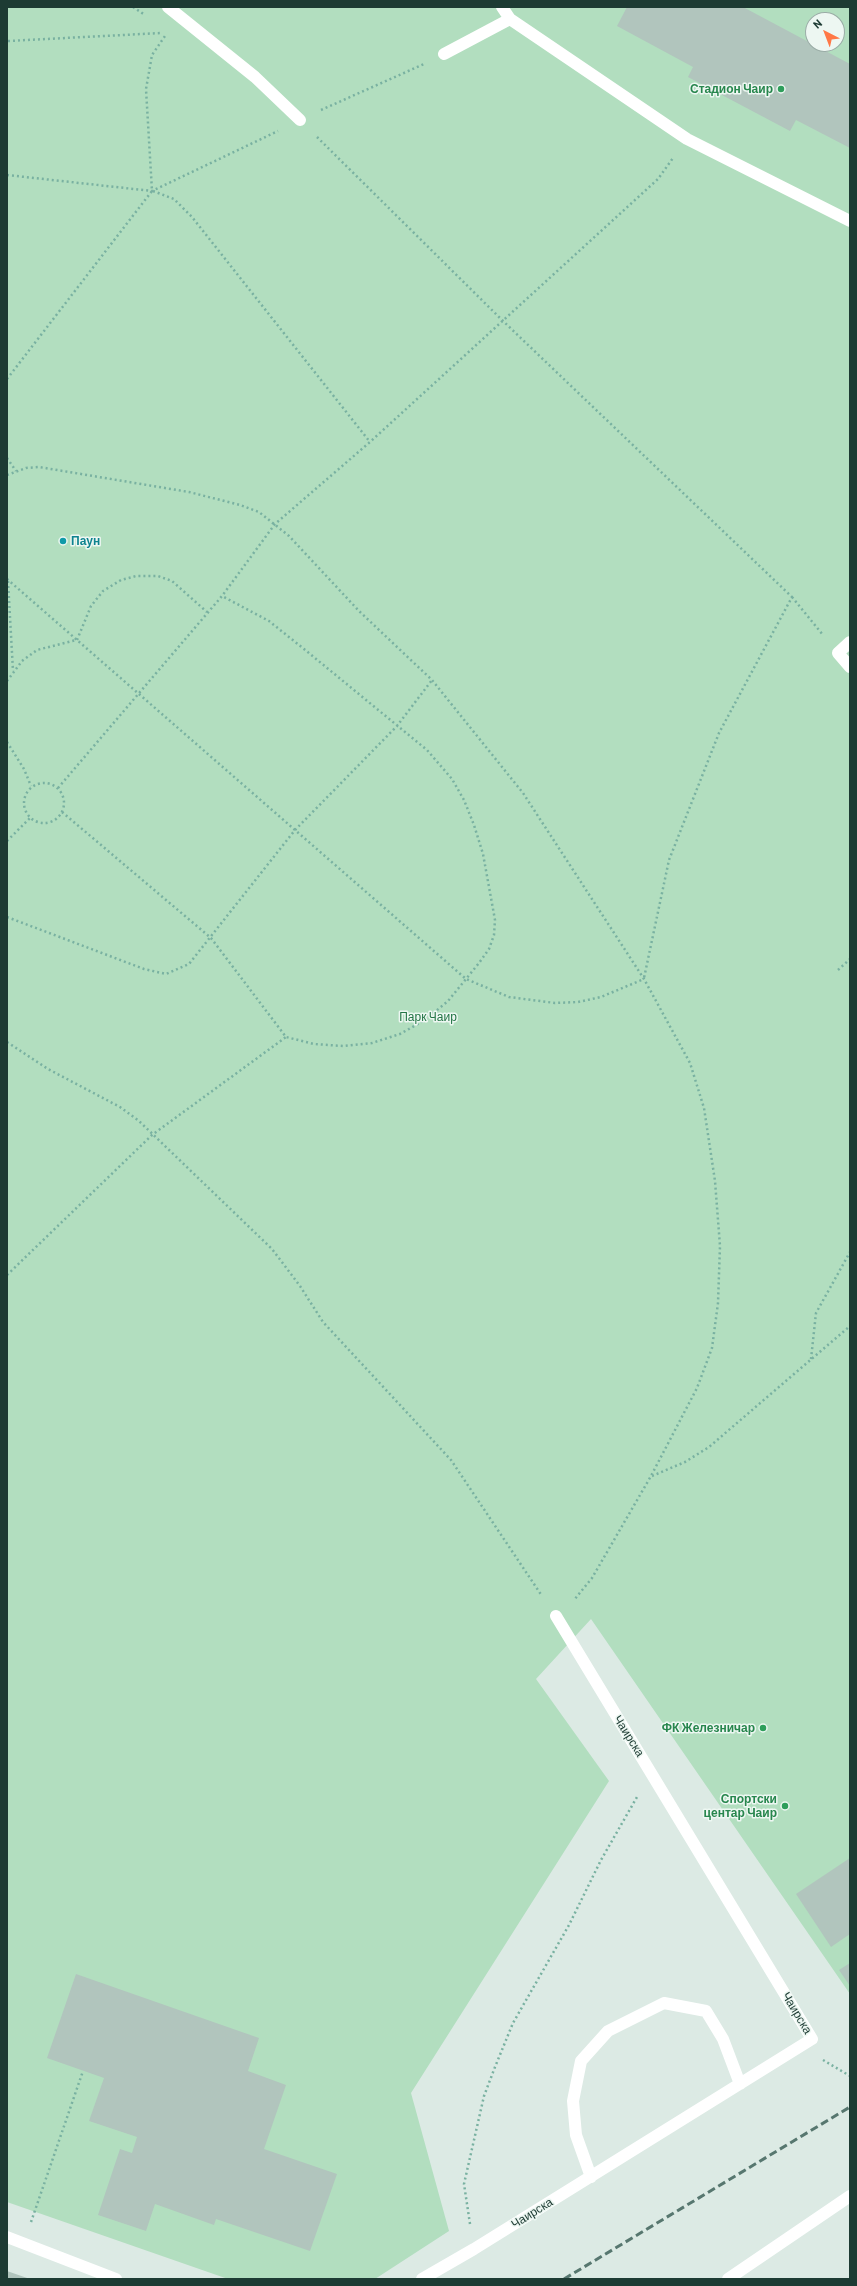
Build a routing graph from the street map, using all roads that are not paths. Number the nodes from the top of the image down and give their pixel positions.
1 (168, 7) edge
2 (502, 7) edge
3 (510, 19) junction
4 (444, 54) road end
5 (300, 120) road end
6 (850, 221) edge
7 (850, 642) edge
8 (850, 667) edge
9 (556, 1616) road end
10 (740, 2084) junction
11 (591, 2177) junction
12 (850, 2196) edge
13 (7, 2237) edge
14 (116, 2279) edge
15 (422, 2279) edge
16 (728, 2279) edge

1 - 5 street
2 - 3 street
3 - 4 street
3 - 6 street
7 - 8 street
9 - 10 street, Чаирска
10 - 11 street, Чаирска
10 - 11 street
11 - 15 street, Чаирска
12 - 16 street
13 - 14 street

